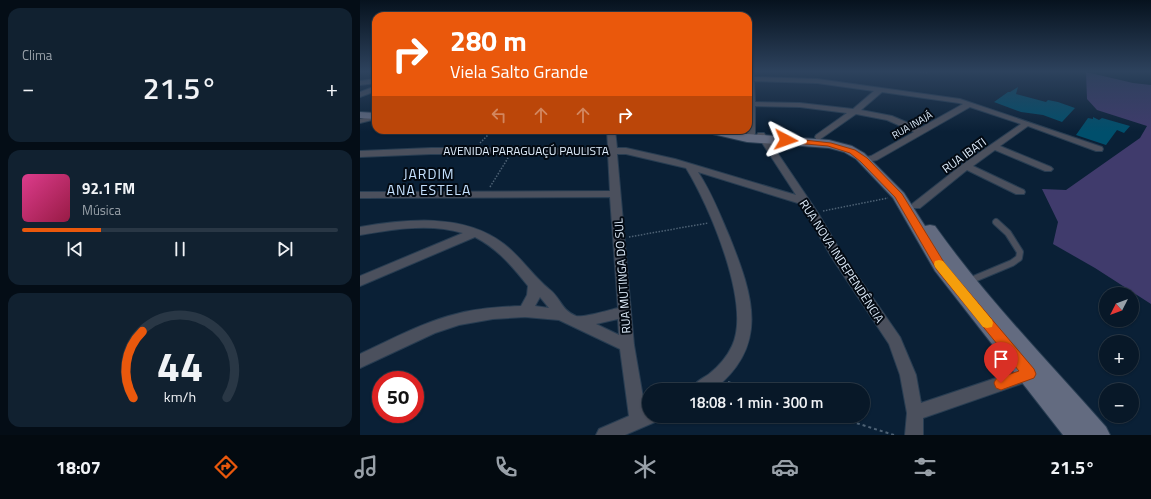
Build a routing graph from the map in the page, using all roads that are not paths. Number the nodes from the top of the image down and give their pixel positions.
1 (878, 91) edge
2 (888, 91) edge
3 (752, 104) edge
4 (969, 104) junction
5 (360, 110) edge
6 (372, 110) edge
7 (854, 112) junction
8 (360, 115) edge
9 (372, 116) edge
10 (372, 117) edge
11 (360, 121) edge
12 (752, 121) edge
13 (1027, 123) junction
14 (922, 132) junction
15 (611, 134) edge
16 (725, 134) edge
17 (748, 134) edge
18 (759, 136) junction
19 (819, 137) junction
20 (995, 147) junction
21 (1099, 149) dead end
22 (612, 150) junction
23 (360, 154) edge
24 (869, 159) junction
25 (966, 166) junction
26 (693, 167) junction
27 (1048, 169) dead end
28 (713, 173) junction
29 (1020, 192) dead end
30 (706, 193) junction
31 (615, 194) junction
32 (360, 195) edge
33 (800, 195) junction
34 (916, 206) junction
35 (996, 222) dead end
36 (360, 231) edge
37 (474, 233) junction
38 (360, 281) edge
39 (967, 282) junction
40 (535, 285) junction
41 (525, 311) junction
42 (624, 312) junction
43 (561, 314) junction
44 (580, 322) junction
45 (627, 345) junction
46 (360, 361) edge
47 (1029, 374) junction
48 (709, 383) edge
49 (642, 409) edge
50 (915, 413) junction
51 (642, 419) edge
52 (605, 435) edge
53 (914, 435) edge
54 (1078, 435) edge
55 (1098, 435) edge

1 - 7 street
2 - 4 street
3 - 7 street
4 - 13 street
4 - 14 street, RUA INAJÁ
5 - 6 main road
7 - 14 street
7 - 19 street
8 - 9 main road
10 - 11 street
12 - 18 street
13 - 20 street, RUA IBATI
13 - 21 street
14 - 24 street, RUA INAJÁ
15 - 22 street, RUA MUTINGA DO SUL
16 - 18 main road
17 - 18 main road
18 - 19 main road
18 - 24 main road
18 - 33 street, RUA NOVA INDEPENDÊNCIA
19 - 24 main road
20 - 25 street, RUA IBATI
20 - 27 street
22 - 23 street, AVENIDA PARAGUAÇÚ PAULISTA
22 - 26 street, AVENIDA PARAGUAÇÚ PAULISTA
22 - 31 street, RUA MUTINGA DO SUL
24 - 34 main road
24 - 47 main road
25 - 29 street
25 - 34 street, RUA IBATI
26 - 28 street, AVENIDA PARAGUAÇÚ PAULISTA
26 - 30 street
28 - 30 street
28 - 33 street, AVENIDA PARAGUAÇÚ PAULISTA
30 - 48 street
31 - 32 street
31 - 42 street, RUA MUTINGA DO SUL
33 - 50 street, RUA NOVA INDEPENDÊNCIA
34 - 39 main road
35 - 39 lane
36 - 37 street
37 - 38 street
37 - 40 street
39 - 55 main road
40 - 41 street
40 - 43 street
41 - 43 street
41 - 46 street
42 - 44 street
42 - 45 street, RUA MUTINGA DO SUL
43 - 44 street
44 - 45 street
45 - 49 street, RUA MUTINGA DO SUL
47 - 50 street
47 - 54 main road
50 - 53 street, RUA NOVA INDEPENDÊNCIA
51 - 52 street

